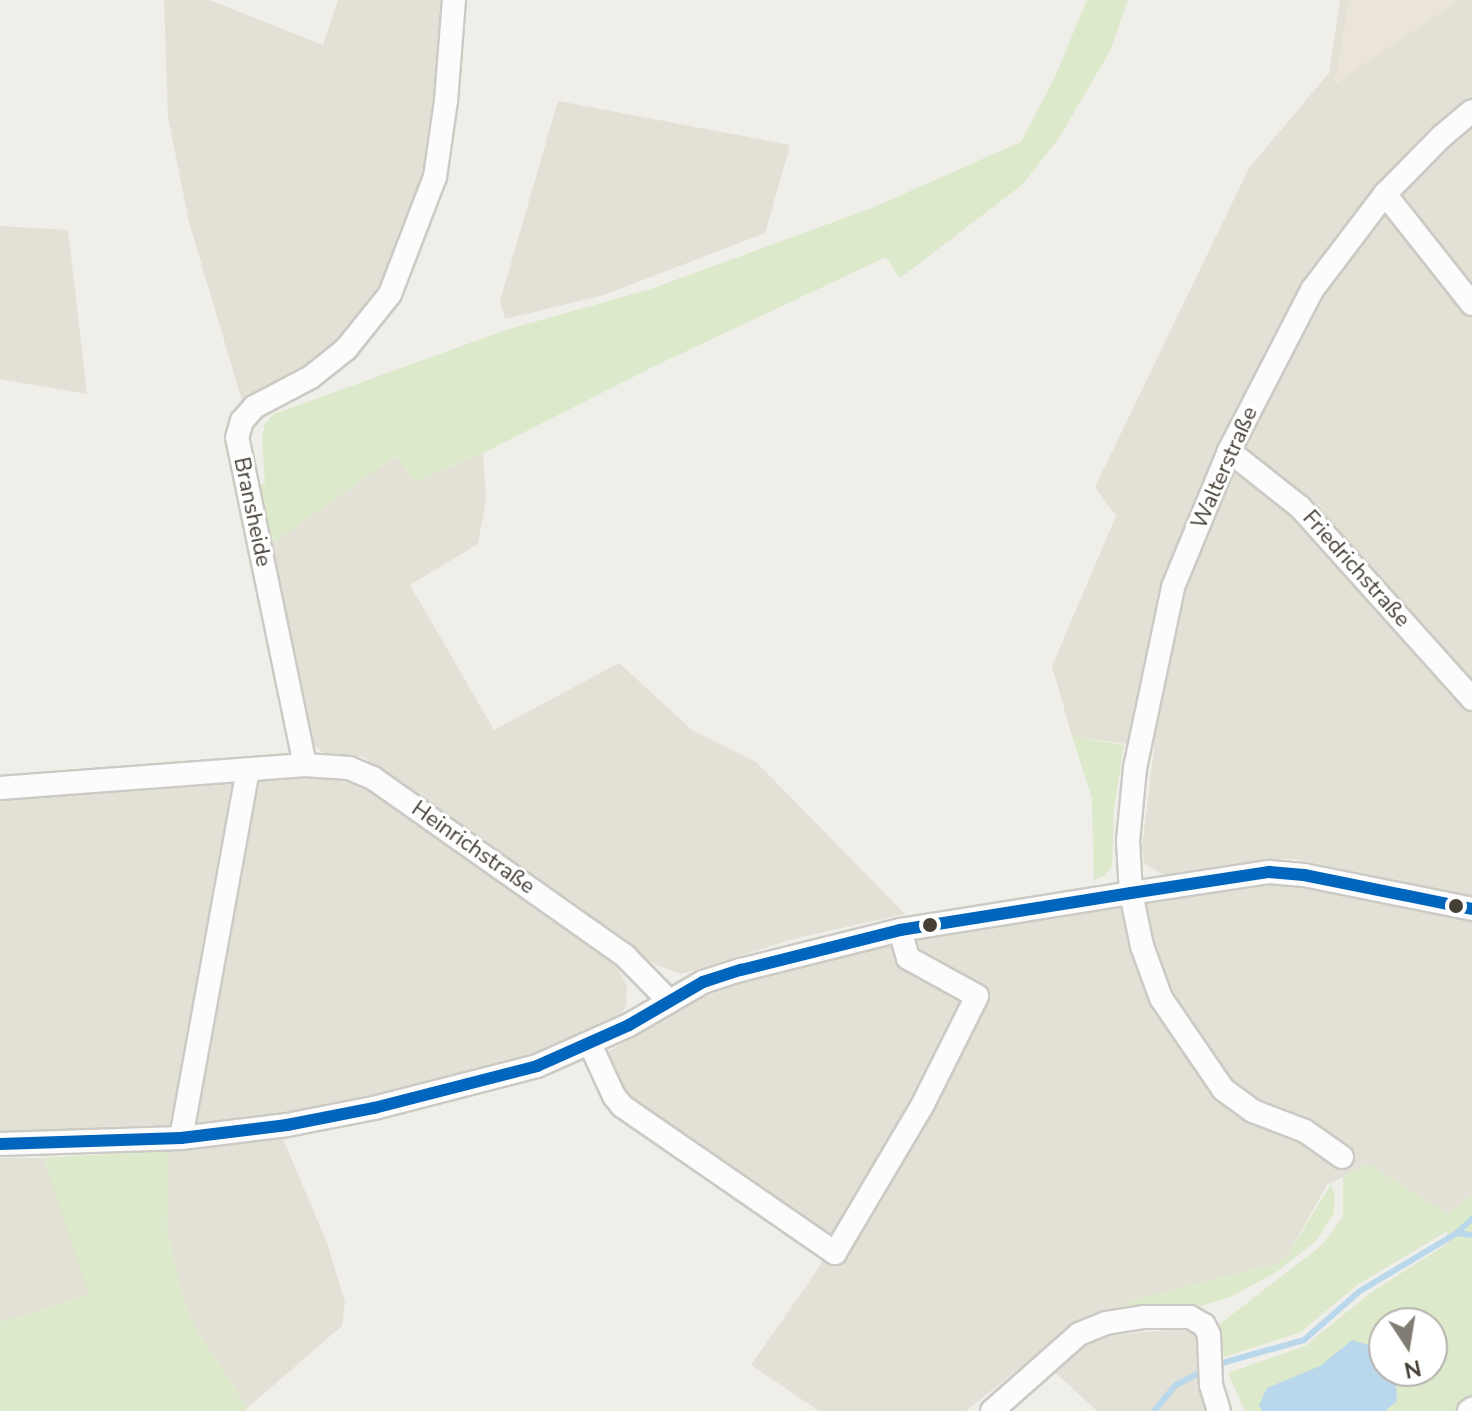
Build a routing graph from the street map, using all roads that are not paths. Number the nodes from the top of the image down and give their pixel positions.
1 (454, 0) edge
2 (1472, 111) edge
3 (1385, 194) junction
4 (1472, 304) edge
5 (1229, 451) junction
6 (1472, 699) edge
7 (305, 765) junction
8 (248, 770) junction
9 (0, 788) edge
10 (1131, 893) junction
11 (1472, 909) edge
12 (900, 930) junction
13 (669, 1001) junction
14 (590, 1044) junction
15 (181, 1138) junction
16 (0, 1144) edge
17 (1342, 1157) dead end
18 (992, 1411) edge
19 (1219, 1411) edge

1 - 7 street, Bransheide
2 - 3 street, Walterstraße
3 - 4 street
3 - 5 street, Walterstraße
5 - 6 street, Friedrichstraße
5 - 10 street, Walterstraße
7 - 8 street, Heinrichstraße
7 - 13 street, Heinrichstraße
8 - 9 street, Heinrichstraße
8 - 15 street
10 - 11 street
10 - 12 street
10 - 17 street, Walterstraße
12 - 13 street
12 - 14 street
13 - 14 street
14 - 15 street
15 - 16 street
18 - 19 street

